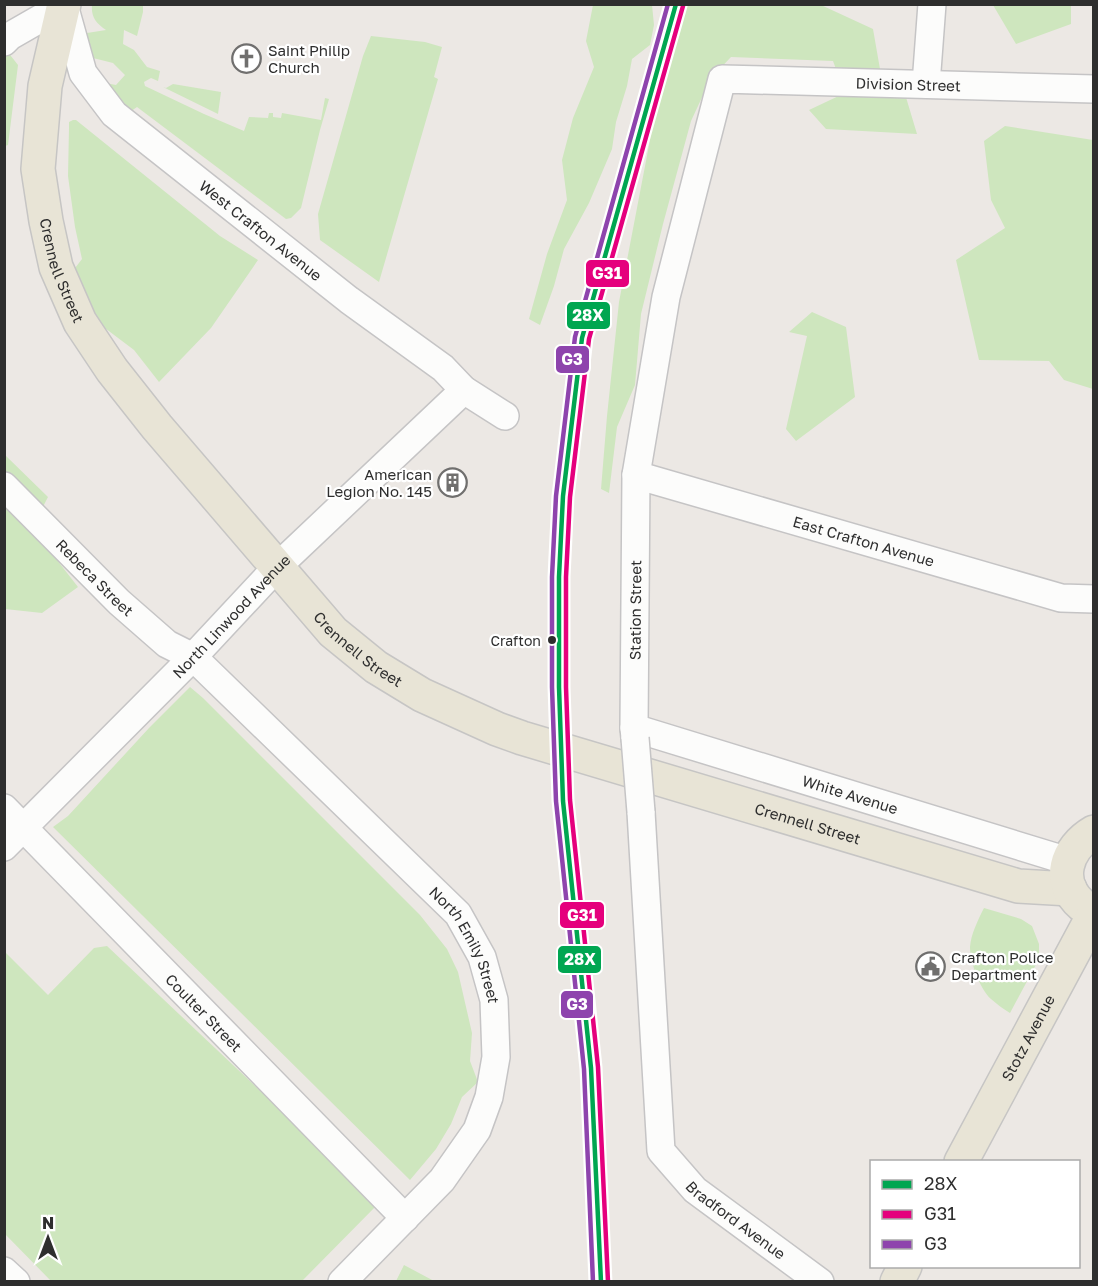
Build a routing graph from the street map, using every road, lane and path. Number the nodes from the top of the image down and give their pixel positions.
1 (64, 4) edge
2 (932, 4) edge
3 (4, 42) edge
4 (722, 79) joint
5 (926, 84) junction
6 (1094, 89) edge
7 (464, 390) junction
8 (505, 417) dead end
9 (636, 475) junction
10 (4, 486) edge
11 (277, 567) junction
12 (1094, 599) edge
13 (193, 657) junction
14 (635, 733) junction
15 (4, 808) edge
16 (24, 828) junction
17 (1094, 832) edge
18 (4, 847) edge
19 (1069, 875) junction
20 (1094, 913) edge
21 (661, 1150) joint
22 (962, 1160) edge
23 (405, 1218) junction
24 (4, 1270) edge
25 (16, 1281) edge
26 (342, 1281) edge
27 (820, 1281) edge

1 - 3 street
1 - 7 street, West Crafton Avenue
1 - 11 main road, Crennell Street
2 - 5 street
4 - 5 street, Division Street
4 - 9 street, Station Street
5 - 6 street, Division Street
7 - 8 street, West Crafton Avenue
7 - 11 street, North Linwood Avenue
9 - 12 street, East Crafton Avenue
9 - 14 street, Station Street
10 - 13 street, Rebeca Street
11 - 13 street, North Linwood Avenue
11 - 19 main road, Crennell Street
13 - 16 street, North Linwood Avenue
13 - 23 street, North Emily Street
14 - 19 street, White Avenue
14 - 21 street, Station Street, bridge
15 - 16 street, Coulter Street
16 - 18 street, North Linwood Avenue
16 - 23 street, Coulter Street
17 - 19 main road
19 - 20 main road
20 - 22 main road, Stotz Avenue
21 - 27 street, Bradford Avenue
23 - 26 street, North Emily Street
24 - 25 street

